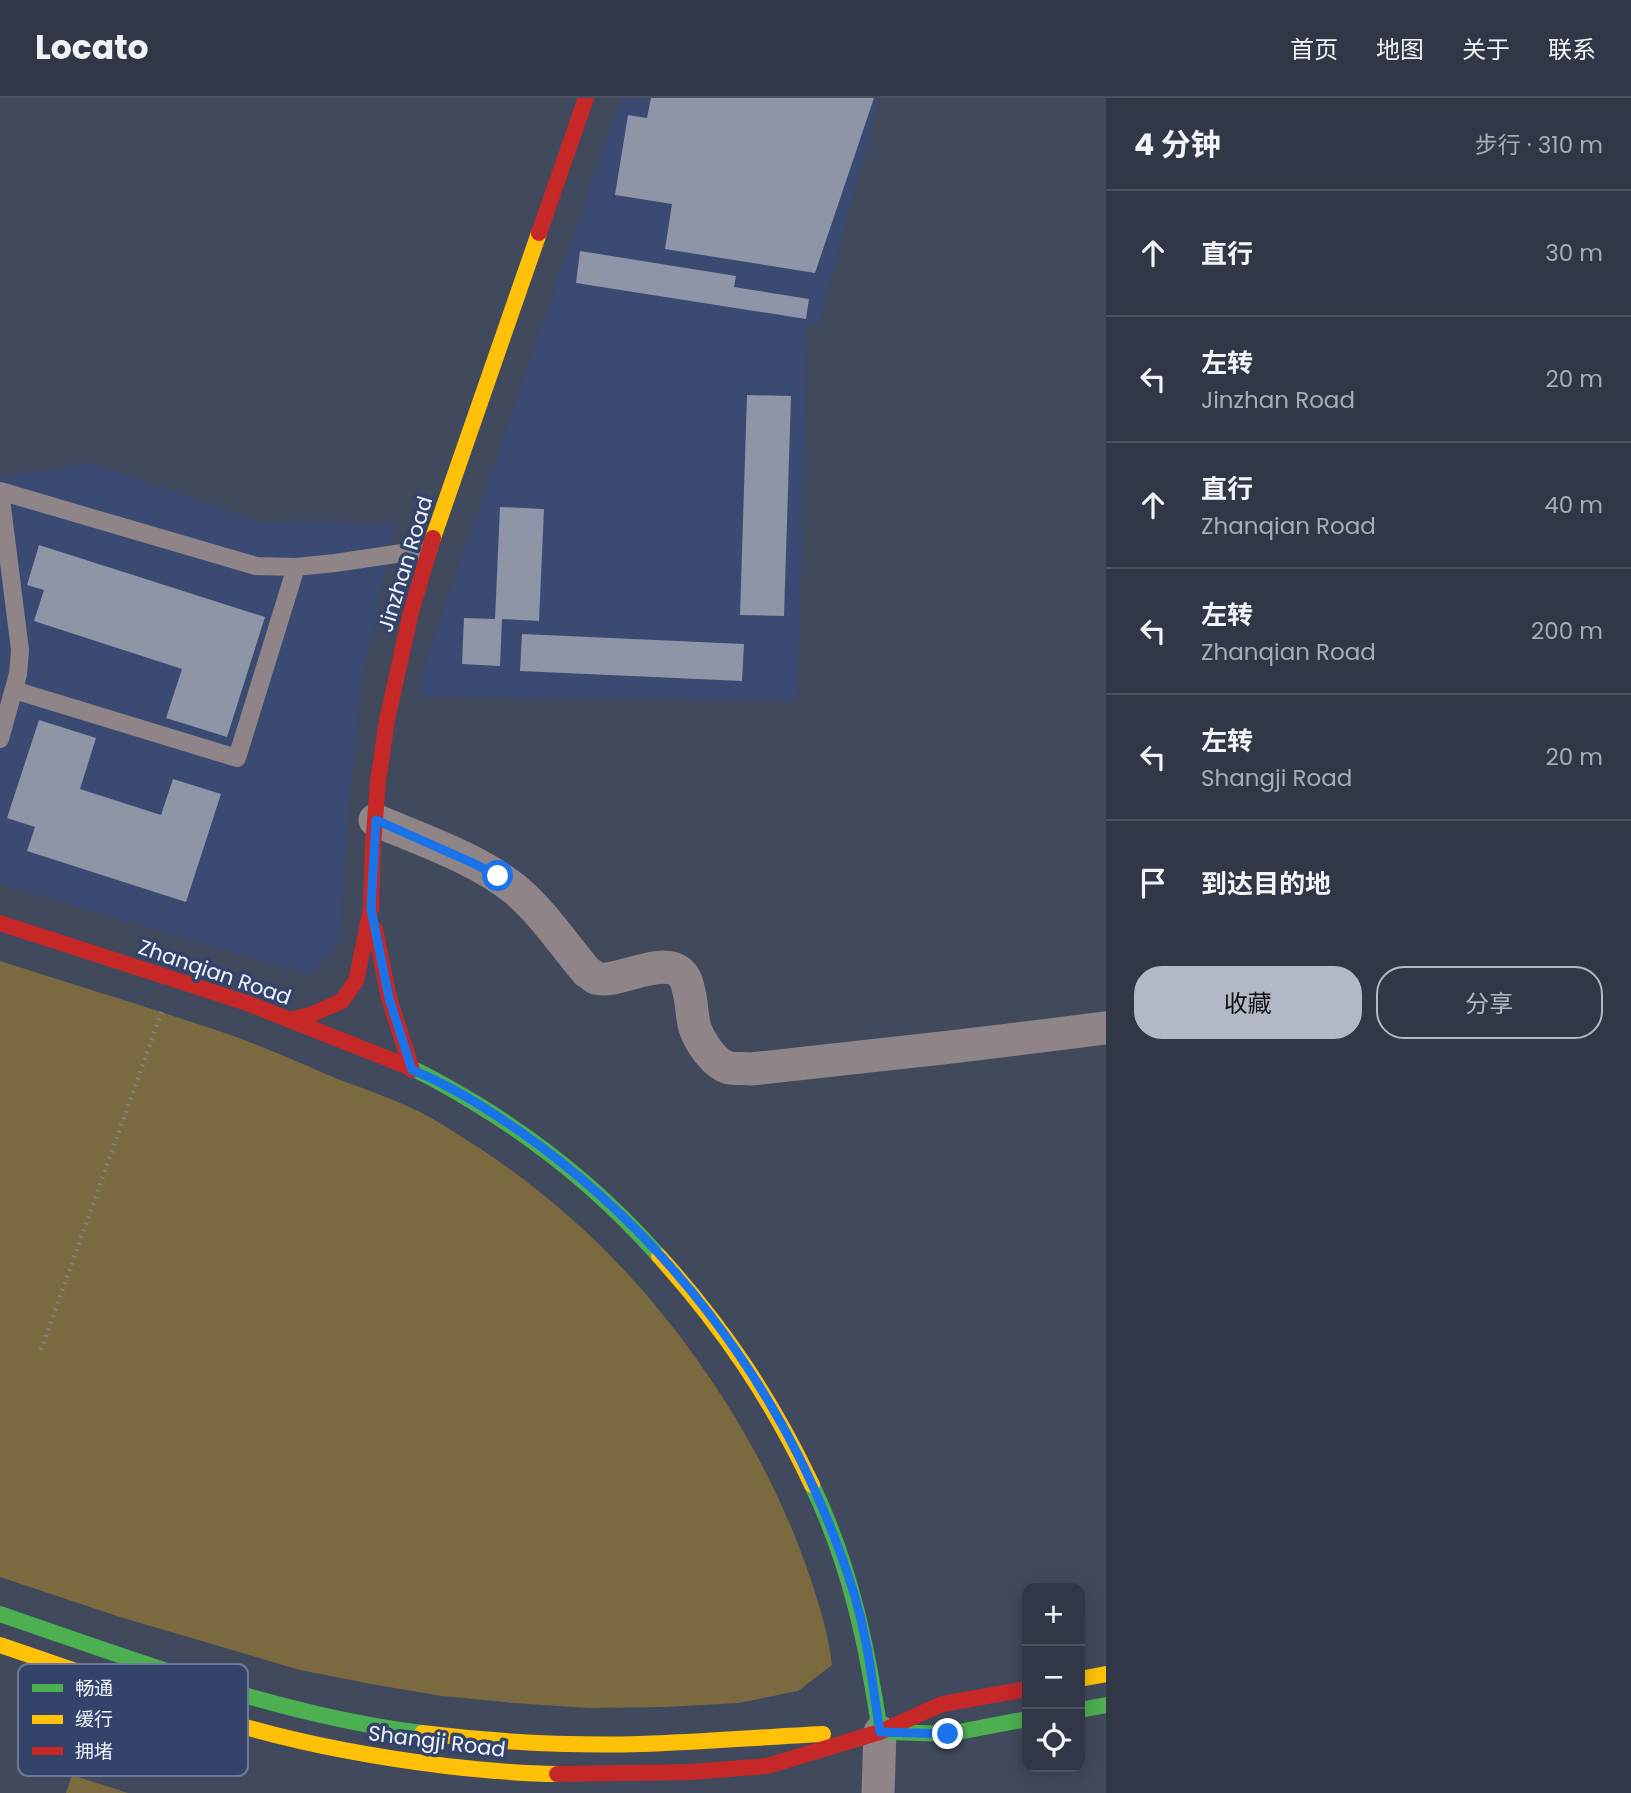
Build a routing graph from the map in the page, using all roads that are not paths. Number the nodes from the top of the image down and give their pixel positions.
1 (586, 98) edge
2 (0, 491) edge
3 (429, 549) junction
4 (296, 566) junction
5 (14, 690) junction
6 (0, 739) edge
7 (376, 820) junction
8 (371, 909) junction
9 (0, 923) edge
10 (289, 1020) junction
11 (1106, 1028) edge
12 (412, 1070) junction
13 (0, 1614) edge
14 (0, 1645) edge
15 (57, 1664) edge
16 (151, 1664) edge
17 (1106, 1674) edge
18 (1085, 1678) edge
19 (1022, 1690) edge
20 (248, 1696) edge
21 (1106, 1705) edge
22 (1085, 1709) edge
23 (1022, 1720) edge
24 (248, 1727) edge
25 (880, 1732) junction
26 (878, 1793) edge

1 - 3 street, Jinzhan Road
2 - 4 lane
2 - 5 lane
3 - 4 lane
3 - 7 street, Jinzhan Road
4 - 5 lane
5 - 6 lane
7 - 8 street, Jinzhan Road
7 - 11 street
8 - 10 street, Jinzhan Road
8 - 12 street
9 - 10 street, Zhanqian Road
10 - 12 street, Zhanqian Road
12 - 25 street, Zhanqian Road
13 - 16 street, Shangji Road
14 - 15 street, Shangji Road
17 - 18 street
19 - 25 street, Shangji Road
20 - 25 street, Shangji Road
21 - 22 street
23 - 25 street, Shangji Road
24 - 25 street, Shangji Road
25 - 26 street

